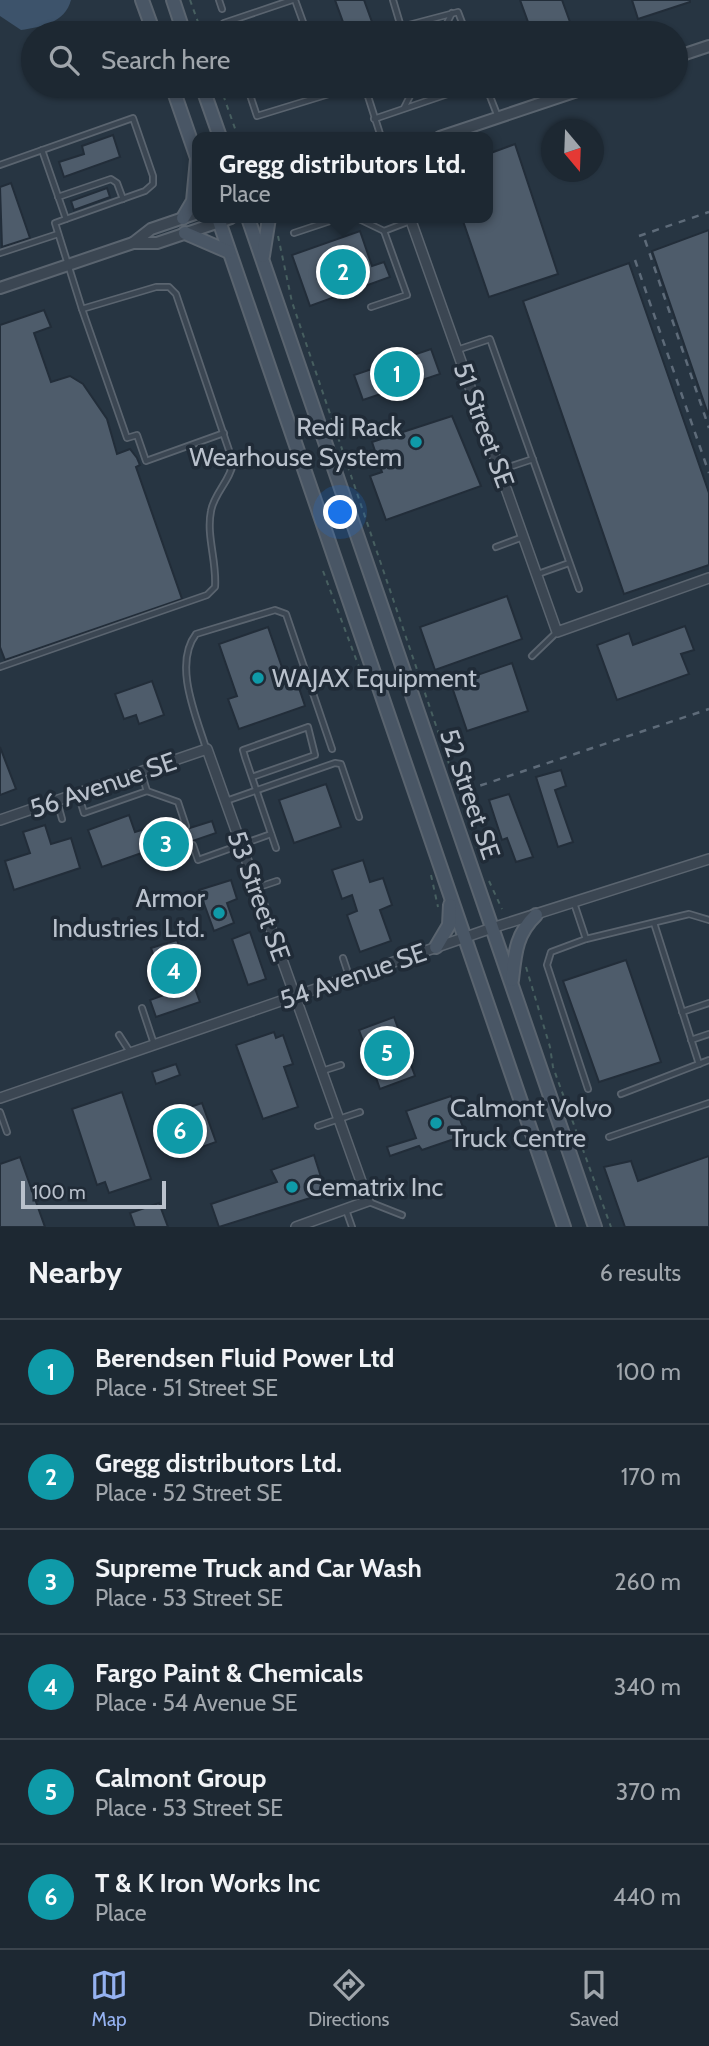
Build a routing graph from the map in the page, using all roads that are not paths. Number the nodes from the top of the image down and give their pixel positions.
1 (142, 0) edge
2 (173, 0) edge
3 (219, 0) edge
4 (294, 0) edge
5 (393, 0) edge
6 (222, 9) dead end
7 (452, 13) junction
8 (150, 21) edge
9 (180, 21) edge
10 (230, 21) edge
11 (302, 21) edge
12 (399, 21) edge
13 (423, 21) edge
14 (448, 21) edge
15 (462, 21) edge
16 (709, 46) edge
17 (688, 53) edge
18 (176, 98) edge
19 (206, 98) edge
20 (251, 98) edge
21 (316, 98) edge
22 (368, 98) edge
23 (409, 98) edge
24 (436, 98) edge
25 (490, 98) edge
26 (557, 98) edge
27 (403, 109) junction
28 (498, 118) junction
29 (374, 119) junction
30 (218, 132) edge
31 (379, 132) edge
32 (455, 132) edge
33 (192, 145) edge
34 (42, 150) junction
35 (0, 165) edge
36 (58, 197) junction
37 (123, 199) junction
38 (192, 203) edge
39 (192, 215) edge
40 (183, 218) junction
41 (66, 219) junction
42 (211, 223) edge
43 (223, 223) edge
44 (250, 223) edge
45 (268, 223) edge
46 (324, 223) edge
47 (367, 223) edge
48 (401, 223) edge
49 (411, 223) edge
50 (384, 231) junction
51 (185, 233) junction
52 (294, 233) dead end
53 (58, 234) junction
54 (133, 243) junction
55 (229, 252) junction
56 (0, 253) edge
57 (263, 260) junction
58 (68, 266) junction
59 (0, 288) edge
60 (371, 307) dead end
61 (82, 309) junction
62 (457, 350) junction
63 (224, 433) junction
64 (533, 459) junction
65 (500, 470) junction
66 (524, 537) junction
67 (496, 547) dead end
68 (570, 563) junction
69 (537, 575) junction
70 (709, 578) edge
71 (579, 589) dead end
72 (557, 632) junction
73 (532, 656) dead end
74 (0, 667) edge
75 (206, 749) junction
76 (332, 749) dead end
77 (141, 772) junction
78 (252, 777) junction
79 (147, 791) junction
80 (257, 791) junction
81 (78, 793) junction
82 (56, 801) junction
83 (225, 801) junction
84 (359, 817) dead end
85 (62, 819) dead end
86 (0, 820) edge
87 (186, 827) dead end
88 (271, 834) junction
89 (193, 845) dead end
90 (240, 845) junction
91 (276, 848) dead end
92 (709, 859) edge
93 (277, 880) dead end
94 (256, 888) junction
95 (451, 897) junction
96 (574, 902) junction
97 (536, 915) junction
98 (709, 920) edge
99 (654, 923) junction
100 (492, 928) junction
101 (465, 937) junction
102 (586, 939) junction
103 (436, 947) junction
104 (343, 958) dead end
105 (349, 977) junction
106 (511, 984) junction
107 (294, 996) junction
108 (709, 1003) edge
109 (142, 1008) dead end
110 (682, 1012) junction
111 (709, 1034) edge
112 (119, 1035) dead end
113 (691, 1040) junction
114 (154, 1045) junction
115 (130, 1053) junction
116 (709, 1060) edge
117 (699, 1064) junction
118 (341, 1065) dead end
119 (321, 1071) junction
120 (589, 1089) dead end
121 (621, 1094) dead end
122 (0, 1098) edge
123 (709, 1103) edge
124 (0, 1112) edge
125 (360, 1112) dead end
126 (338, 1119) junction
127 (318, 1126) dead end
128 (7, 1132) dead end
129 (609, 1137) dead end
130 (368, 1201) junction
131 (346, 1209) junction
132 (401, 1215) dead end
133 (296, 1227) edge
134 (352, 1227) edge
135 (564, 1227) edge
136 (595, 1227) edge

1 - 8 main road
2 - 9 main road
3 - 6 lane
4 - 10 lane
4 - 11 lane
5 - 12 lane
7 - 13 lane
7 - 14 lane
7 - 15 lane
16 - 17 street
18 - 33 main road
19 - 30 main road
20 - 21 lane
22 - 29 lane
23 - 27 lane
24 - 27 lane
25 - 28 lane
26 - 28 street
27 - 29 lane
28 - 32 street
29 - 31 lane
34 - 35 lane
34 - 36 lane
34 - 37 lane
36 - 37 lane
36 - 41 lane
37 - 41 lane
38 - 40 main road
39 - 40 street
40 - 54 street
41 - 53 lane
42 - 51 street
43 - 55 main road, 52 Street SE
44 - 57 main road, 52 Street SE
45 - 57 main road
46 - 52 lane
47 - 50 lane
48 - 50 lane
49 - 62 street, 51 Street SE
50 - 60 lane
51 - 54 street
51 - 55 main road
53 - 56 lane
53 - 58 lane
54 - 58 street
55 - 95 main road, 52 Street SE
57 - 100 main road, 52 Street SE
58 - 59 street
58 - 61 lane
61 - 63 lane
61 - 63 lane
62 - 64 lane
62 - 65 street, 51 Street SE
63 - 74 lane
64 - 65 lane
64 - 68 lane
65 - 66 street, 51 Street SE
66 - 67 lane
66 - 69 street, 51 Street SE
68 - 69 lane
68 - 71 lane
69 - 72 street, 51 Street SE
70 - 72 street
72 - 73 lane
75 - 76 lane
75 - 77 street, 56 Avenue SE
75 - 83 street, 53 Street SE
77 - 79 lane
77 - 81 street, 56 Avenue SE
78 - 78 lane
78 - 80 lane
79 - 81 lane
79 - 87 lane
80 - 83 lane
80 - 84 lane
80 - 88 lane
81 - 82 street, 56 Avenue SE
82 - 85 lane
82 - 86 street, 56 Avenue SE
83 - 90 street, 53 Street SE
88 - 90 lane
88 - 91 lane
89 - 90 lane
90 - 94 street, 53 Street SE
92 - 96 street, 54 Avenue SE
93 - 94 lane
94 - 107 street, 53 Street SE
95 - 101 main road, 52 Street SE
95 - 103 main road
96 - 97 street, 54 Avenue SE
96 - 102 lane
97 - 100 street, 54 Avenue SE
97 - 106 main road
98 - 99 lane
99 - 102 lane
99 - 110 lane
100 - 101 street, 54 Avenue SE
100 - 106 main road, 52 Street SE
101 - 103 street, 54 Avenue SE
101 - 135 main road, 52 Street SE
102 - 120 lane
103 - 105 street, 54 Avenue SE
104 - 105 lane
105 - 107 street, 54 Avenue SE
106 - 136 main road, 52 Street SE
107 - 114 street, 54 Avenue SE
107 - 119 street, 53 Street SE
108 - 110 lane
109 - 114 lane
110 - 113 lane
111 - 113 lane
112 - 115 lane
113 - 117 lane
114 - 115 street, 54 Avenue SE
115 - 122 street, 54 Avenue SE
116 - 117 lane
117 - 121 lane
118 - 119 lane
119 - 126 street, 53 Street SE
123 - 129 lane
124 - 128 lane
125 - 126 lane
126 - 127 lane
126 - 130 street, 53 Street SE
130 - 131 street
130 - 132 lane
131 - 133 street
131 - 134 lane

